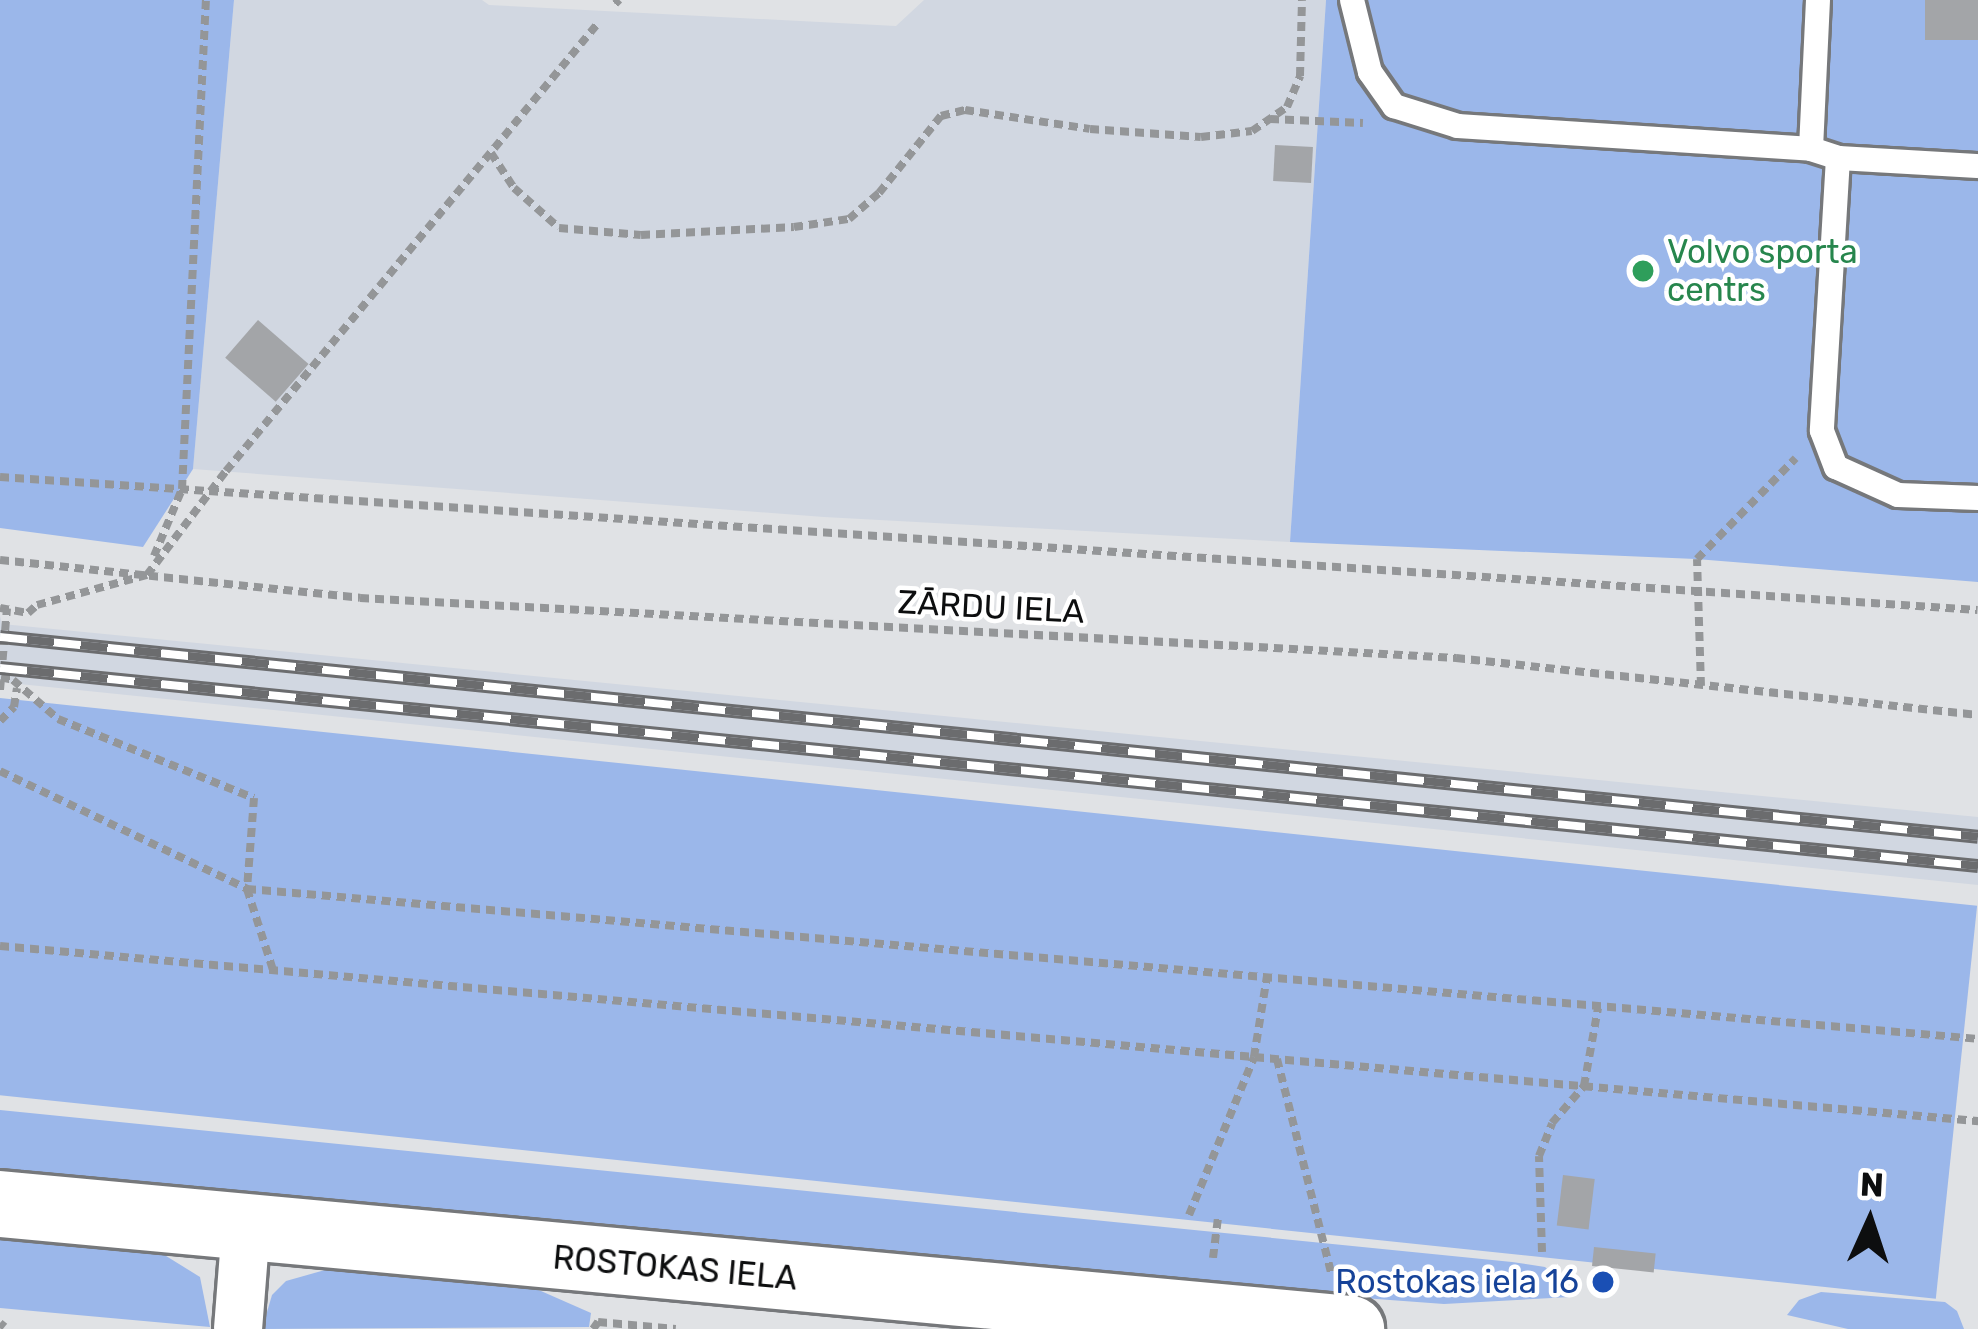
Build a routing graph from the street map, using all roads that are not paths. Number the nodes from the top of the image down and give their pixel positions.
1 (1352, 0) edge
2 (1818, 0) edge
3 (1811, 149) junction
4 (1838, 158) junction
5 (1978, 166) edge
6 (1978, 498) edge
7 (0, 1204) edge
8 (246, 1228) junction
9 (1304, 1327) edge
10 (238, 1329) edge
11 (1351, 1329) edge

1 - 3 lane
2 - 3 lane
3 - 4 lane
4 - 5 lane
4 - 6 lane
7 - 8 street, ROSTOKAS IELA
8 - 9 street, ROSTOKAS IELA
8 - 10 street
9 - 11 street, ROSTOKAS IELA

